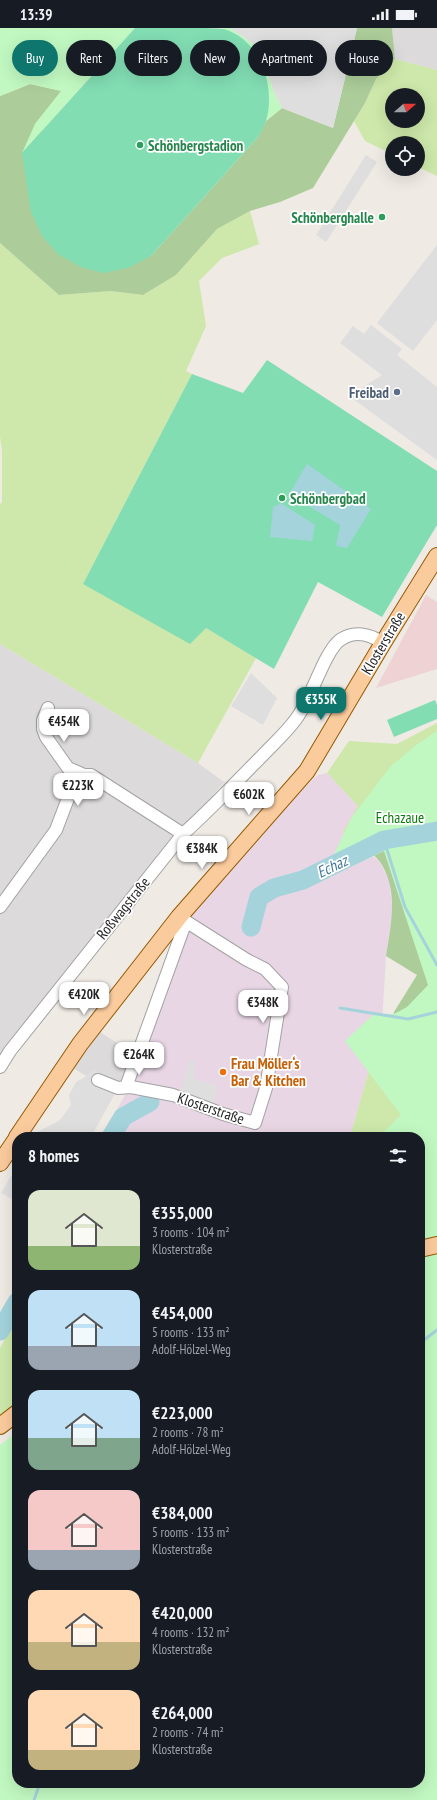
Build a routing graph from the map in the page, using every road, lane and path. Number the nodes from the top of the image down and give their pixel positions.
1 (437, 556) edge
2 (383, 643) junction
3 (48, 708) dead end
4 (84, 775) junction
5 (183, 834) junction
6 (0, 907) edge
7 (183, 919) junction
8 (5, 1048) edge
9 (0, 1067) edge
10 (98, 1080) dead end
11 (126, 1088) junction
12 (20, 1132) edge
13 (12, 1145) edge
14 (0, 1163) edge
15 (437, 1245) edge
16 (425, 1248) edge
17 (12, 1417) edge
18 (0, 1426) edge

1 - 2 main road, Klosterstraße
2 - 5 street, Roßwagstraße
2 - 7 main road, Klosterstraße
3 - 4 street
4 - 5 street
4 - 6 street
5 - 8 street, Roßwagstraße
7 - 11 street
7 - 11 street, Klosterstraße
7 - 12 main road, Klosterstraße
8 - 9 street, Roßwagstraße
10 - 11 street, Klosterstraße
13 - 14 main road, Klosterstraße
15 - 16 main road
17 - 18 main road

